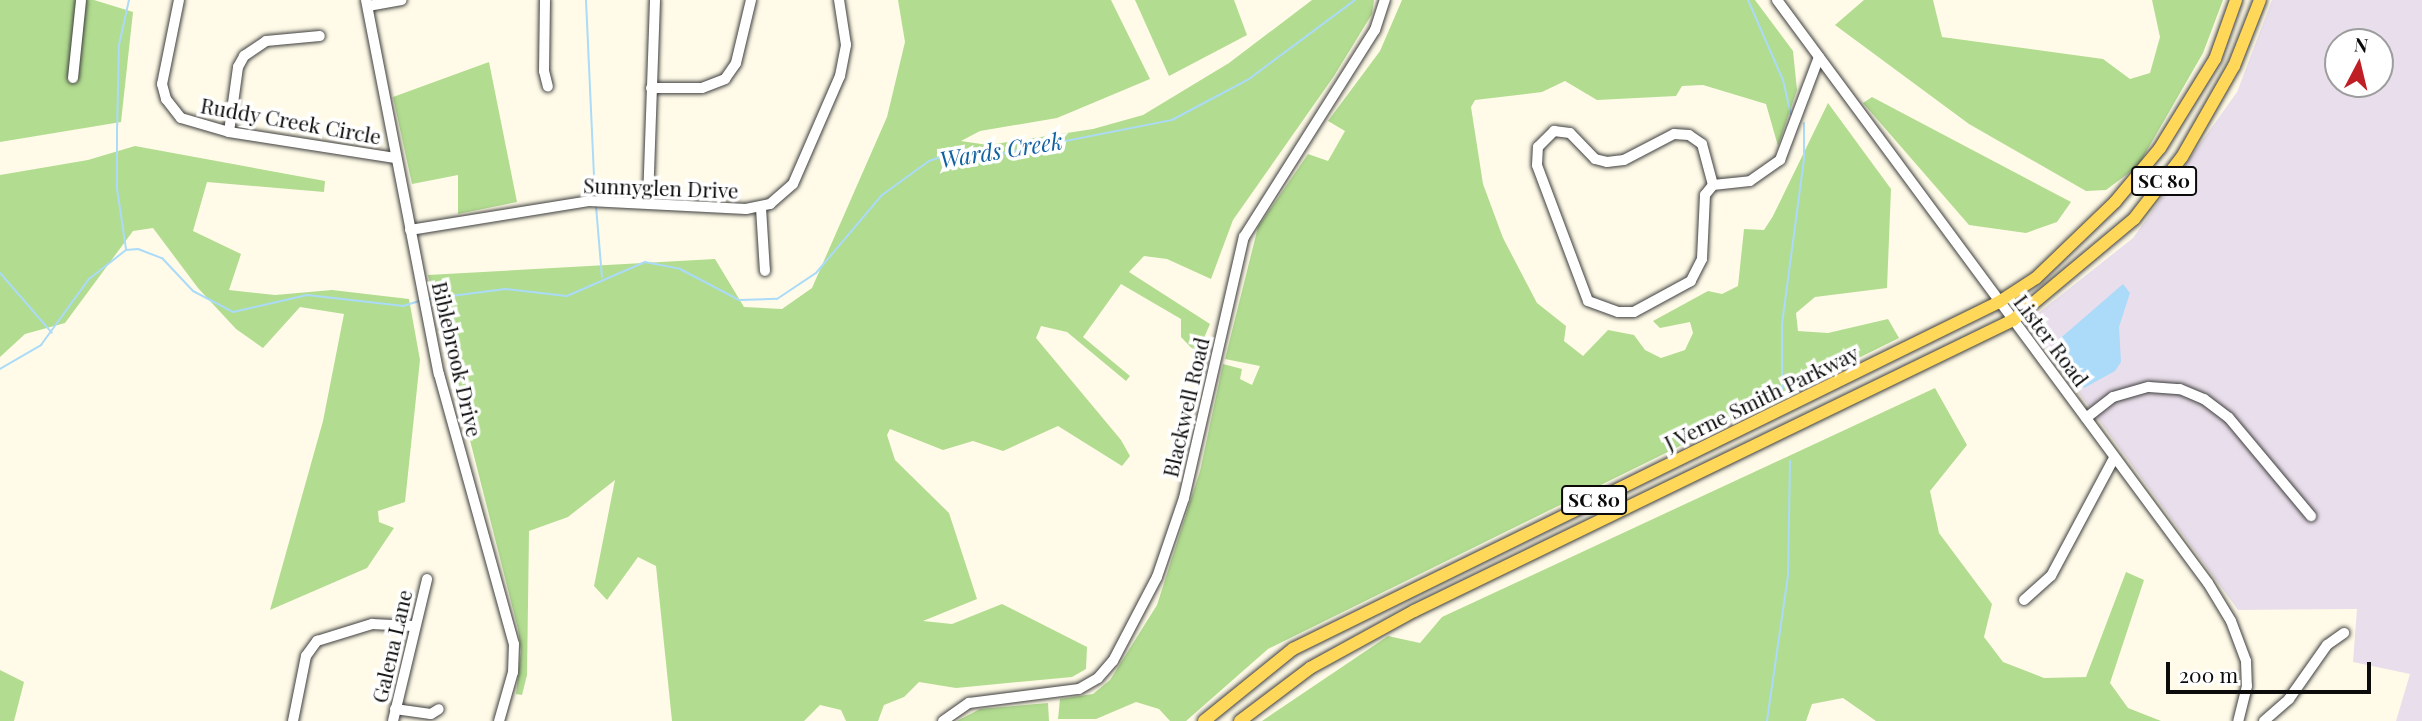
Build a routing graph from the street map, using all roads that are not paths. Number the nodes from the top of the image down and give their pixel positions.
1 (81, 0) edge
2 (178, 0) edge
3 (401, 0) edge
4 (545, 0) edge
5 (655, 0) edge
6 (751, 0) edge
7 (839, 0) edge
8 (1385, 0) edge
9 (1777, 0) edge
10 (2236, 0) edge
11 (2260, 0) edge
12 (367, 3) edge
13 (320, 36) dead end
14 (1819, 57) junction
15 (74, 78) dead end
16 (548, 87) dead end
17 (651, 88) junction
18 (229, 132) junction
19 (395, 158) junction
20 (1713, 186) junction
21 (648, 201) junction
22 (761, 208) junction
23 (410, 230) junction
24 (765, 271) dead end
25 (1999, 302) junction
26 (2013, 320) junction
27 (2086, 418) junction
28 (2113, 460) junction
29 (2311, 516) dead end
30 (427, 579) dead end
31 (2024, 600) dead end
32 (413, 626) junction
33 (2344, 633) dead end
34 (396, 709) junction
35 (439, 709) dead end
36 (293, 721) edge
37 (393, 721) edge
38 (499, 721) edge
39 (943, 721) edge
40 (1204, 721) edge
41 (1240, 721) edge
42 (2238, 721) edge
43 (2264, 721) edge

1 - 15 street
2 - 18 street, Ruddy Creek Circle
3 - 12 street
4 - 16 street
5 - 17 street
6 - 17 street
7 - 22 street, Sunnyglen Drive
8 - 39 street, Blackwell Road
9 - 14 street, Lister Road
10 - 25 main road, J Verne Smith Parkway / SC 80
11 - 26 main road, J Verne Smith Parkway / SC 80
12 - 19 street, Biblebrook Drive
13 - 18 street
14 - 20 street
14 - 25 street, Lister Road
17 - 21 street
18 - 19 street, Ruddy Creek Circle
19 - 23 street, Biblebrook Drive
20 - 20 street
21 - 22 street, Sunnyglen Drive
21 - 23 street, Sunnyglen Drive
22 - 24 street
23 - 38 street, Biblebrook Drive
25 - 26 street, Lister Road
25 - 40 main road, J Verne Smith Parkway / SC 80
26 - 27 street, Lister Road
26 - 41 main road, J Verne Smith Parkway / SC 80
27 - 28 street, Lister Road
27 - 29 street
28 - 31 street
28 - 42 street, Lister Road
30 - 32 street, Galena Lane
32 - 34 street, Galena Lane
32 - 36 street
33 - 43 street
34 - 35 street
34 - 37 street, Galena Lane

